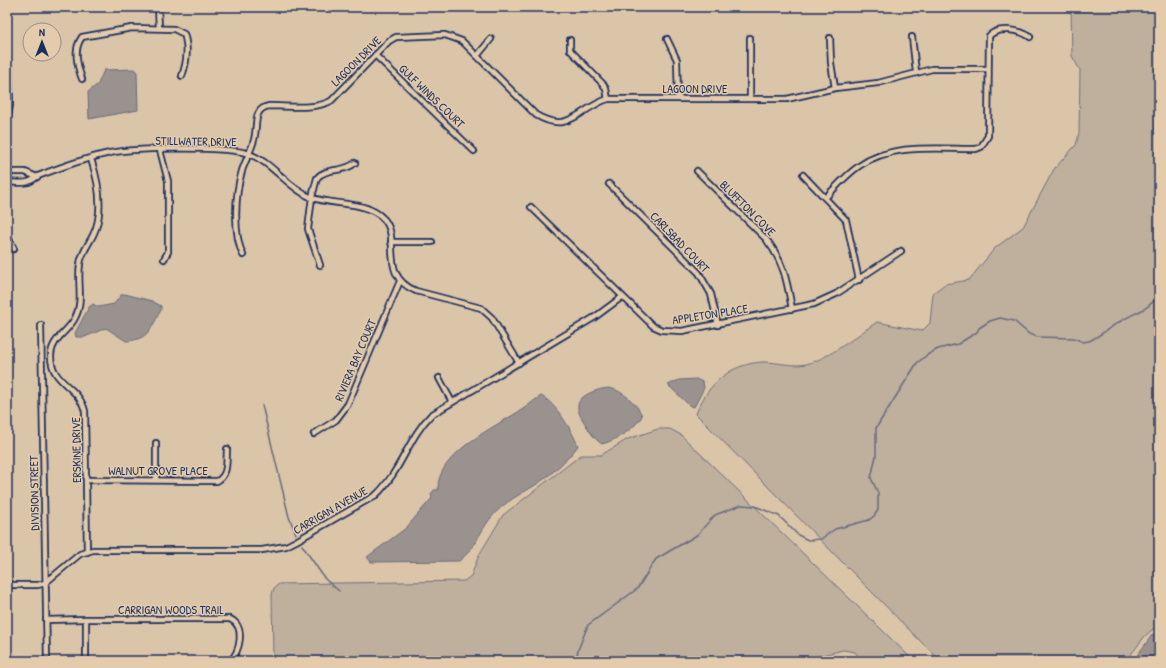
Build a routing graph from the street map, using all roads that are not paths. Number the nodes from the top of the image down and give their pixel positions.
1 (158, 7) edge
2 (159, 28) junction
3 (912, 37) dead end
4 (1030, 37) dead end
5 (750, 38) dead end
6 (830, 38) dead end
7 (492, 39) dead end
8 (667, 39) dead end
9 (570, 40) dead end
10 (375, 55) junction
11 (477, 56) junction
12 (9, 68) dead end
13 (988, 69) junction
14 (916, 72) junction
15 (182, 76) dead end
16 (82, 78) dead end
17 (835, 88) junction
18 (678, 98) junction
19 (608, 99) junction
20 (750, 99) junction
21 (7, 122) edge
22 (160, 150) junction
23 (474, 151) dead end
24 (249, 154) junction
25 (91, 159) junction
26 (355, 163) dead end
27 (697, 171) dead end
28 (7, 172) edge
29 (803, 176) dead end
30 (37, 177) junction
31 (7, 182) edge
32 (609, 184) dead end
33 (312, 198) junction
34 (826, 198) junction
35 (531, 206) dead end
36 (7, 235) edge
37 (391, 242) junction
38 (432, 242) dead end
39 (14, 249) dead end
40 (901, 251) dead end
41 (243, 256) dead end
42 (164, 260) dead end
43 (320, 265) dead end
44 (858, 280) junction
45 (400, 281) junction
46 (622, 297) junction
47 (792, 309) junction
48 (41, 325) dead end
49 (718, 325) junction
50 (519, 363) junction
51 (439, 378) dead end
52 (452, 402) junction
53 (314, 434) dead end
54 (156, 443) dead end
55 (227, 449) dead end
56 (87, 480) junction
57 (156, 480) junction
58 (87, 552) junction
59 (45, 582) junction
60 (7, 585) edge
61 (86, 619) junction
62 (46, 620) junction
63 (46, 661) edge
64 (86, 661) edge
65 (230, 661) edge

1 - 2 street
2 - 15 street
2 - 16 street
3 - 14 street
4 - 13 street
5 - 20 street
6 - 17 street
7 - 11 street
8 - 18 street
9 - 19 street
10 - 11 street, LAGOON DRIVE
10 - 23 street, GULF WINDS COURT
10 - 24 street, LAGOON DRIVE
11 - 19 street, LAGOON DRIVE
12 - 21 street
13 - 14 street, LAGOON DRIVE
13 - 34 street
14 - 17 street, LAGOON DRIVE
17 - 20 street, LAGOON DRIVE
18 - 19 street, LAGOON DRIVE
18 - 20 street, LAGOON DRIVE
22 - 24 street, STILLWATER DRIVE
22 - 25 street, STILLWATER DRIVE
22 - 42 street
24 - 33 street, STILLWATER DRIVE
24 - 41 street
25 - 30 street, STILLWATER DRIVE
25 - 56 street, ERSKINE DRIVE
26 - 33 street
27 - 47 street, BLUFFTON COVE
28 - 30 street
29 - 34 street
30 - 31 street, STILLWATER DRIVE
32 - 49 street, CARLSBAD COURT
33 - 37 street, STILLWATER DRIVE
33 - 43 street
34 - 44 street
35 - 46 street, APPLETON PLACE
36 - 39 street
37 - 38 street
37 - 45 street, STILLWATER DRIVE
40 - 44 street, APPLETON PLACE
44 - 47 street, APPLETON PLACE
45 - 50 street
45 - 53 street, RIVIERA BAY COURT
46 - 49 street, APPLETON PLACE
46 - 50 street, CARRIGAN AVENUE
47 - 49 street, APPLETON PLACE
48 - 59 street, DIVISION STREET
50 - 52 street, CARRIGAN AVENUE
51 - 52 street
52 - 58 street, CARRIGAN AVENUE
54 - 57 street
55 - 57 street, WALNUT GROVE PLACE
56 - 57 street, WALNUT GROVE PLACE
56 - 58 street, ERSKINE DRIVE
58 - 59 street, CARRIGAN AVENUE
59 - 60 street
59 - 62 street, DIVISION STREET
61 - 62 street, CARRIGAN WOODS TRAIL
61 - 64 street
61 - 65 street, CARRIGAN WOODS TRAIL
62 - 63 street, DIVISION STREET

